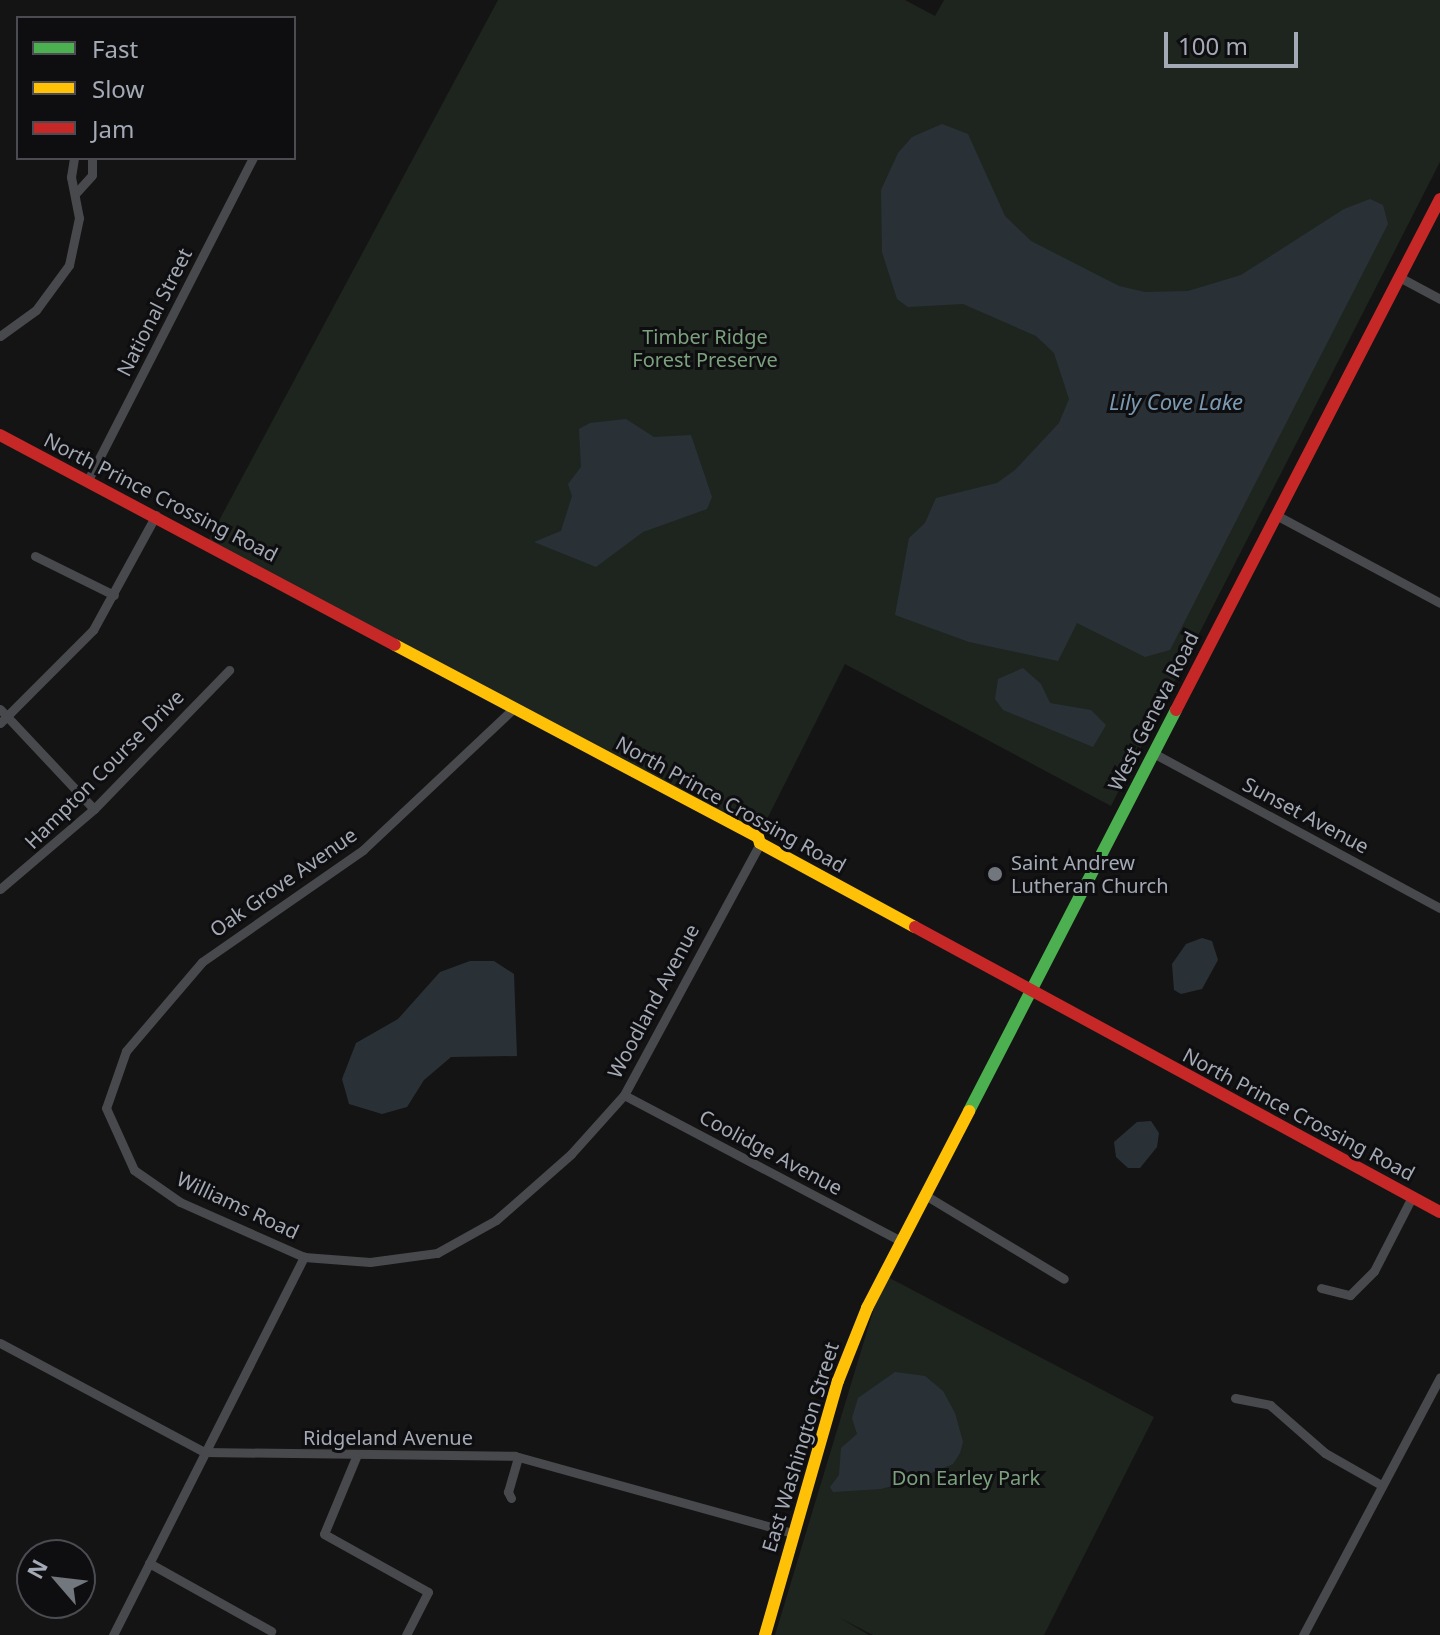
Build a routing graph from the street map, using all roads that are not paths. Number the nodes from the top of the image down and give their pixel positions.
1 (73, 160) edge
2 (92, 160) edge
3 (252, 160) edge
4 (75, 194) junction
5 (1440, 199) edge
6 (1401, 278) junction
7 (1440, 299) edge
8 (0, 336) edge
9 (0, 435) edge
10 (87, 482) junction
11 (156, 515) junction
12 (1276, 515) junction
13 (35, 556) dead end
14 (114, 595) junction
15 (1440, 603) edge
16 (229, 670) dead end
17 (513, 709) junction
18 (2, 716) edge
19 (1155, 754) junction
20 (94, 809) junction
21 (760, 843) junction
22 (0, 889) edge
23 (1440, 908) edge
24 (1029, 991) junction
25 (624, 1095) junction
26 (106, 1108) joint
27 (925, 1195) junction
28 (1412, 1197) junction
29 (1440, 1212) edge
30 (901, 1241) junction
31 (304, 1257) junction
32 (1064, 1279) dead end
33 (1321, 1288) dead end
34 (0, 1343) edge
35 (1440, 1377) edge
36 (1235, 1398) dead end
37 (204, 1452) junction
38 (356, 1457) junction
39 (518, 1457) junction
40 (1381, 1485) junction
41 (511, 1498) dead end
42 (793, 1533) junction
43 (149, 1563) junction
44 (271, 1631) dead end
45 (113, 1635) edge
46 (406, 1635) edge
47 (765, 1635) edge
48 (1303, 1635) edge

1 - 4 street
2 - 4 street
3 - 10 street, National Street
4 - 8 street
5 - 6 street, West Geneva Road
6 - 7 street
6 - 12 street, West Geneva Road
9 - 10 street, North Prince Crossing Road
10 - 11 street, North Prince Crossing Road
11 - 14 street
11 - 17 street, North Prince Crossing Road
12 - 15 street
12 - 19 street, West Geneva Road
13 - 14 street
14 - 18 street
16 - 20 street, Hampton Course Drive
17 - 21 street, North Prince Crossing Road
17 - 26 street, Oak Grove Avenue
18 - 20 street
19 - 23 street, Sunset Avenue
19 - 24 street, West Geneva Road
20 - 22 street, Hampton Course Drive
21 - 24 street, North Prince Crossing Road
21 - 25 street, Woodland Avenue
24 - 27 street, West Geneva Road
24 - 28 street, North Prince Crossing Road
25 - 30 street, Coolidge Avenue
25 - 31 street, Woodland Avenue
26 - 31 street, Williams Road
27 - 30 street, West Geneva Road
27 - 32 street
28 - 29 street, North Prince Crossing Road
28 - 33 street
30 - 42 street, East Washington Street
31 - 37 street
34 - 37 street, Ridgeland Avenue
35 - 40 street
36 - 40 street
37 - 38 street, Ridgeland Avenue
37 - 43 street
38 - 39 street, Ridgeland Avenue
38 - 46 street
39 - 41 street
39 - 42 street, Ridgeland Avenue
40 - 48 street
42 - 47 street, East Washington Street
43 - 44 street
43 - 45 street

